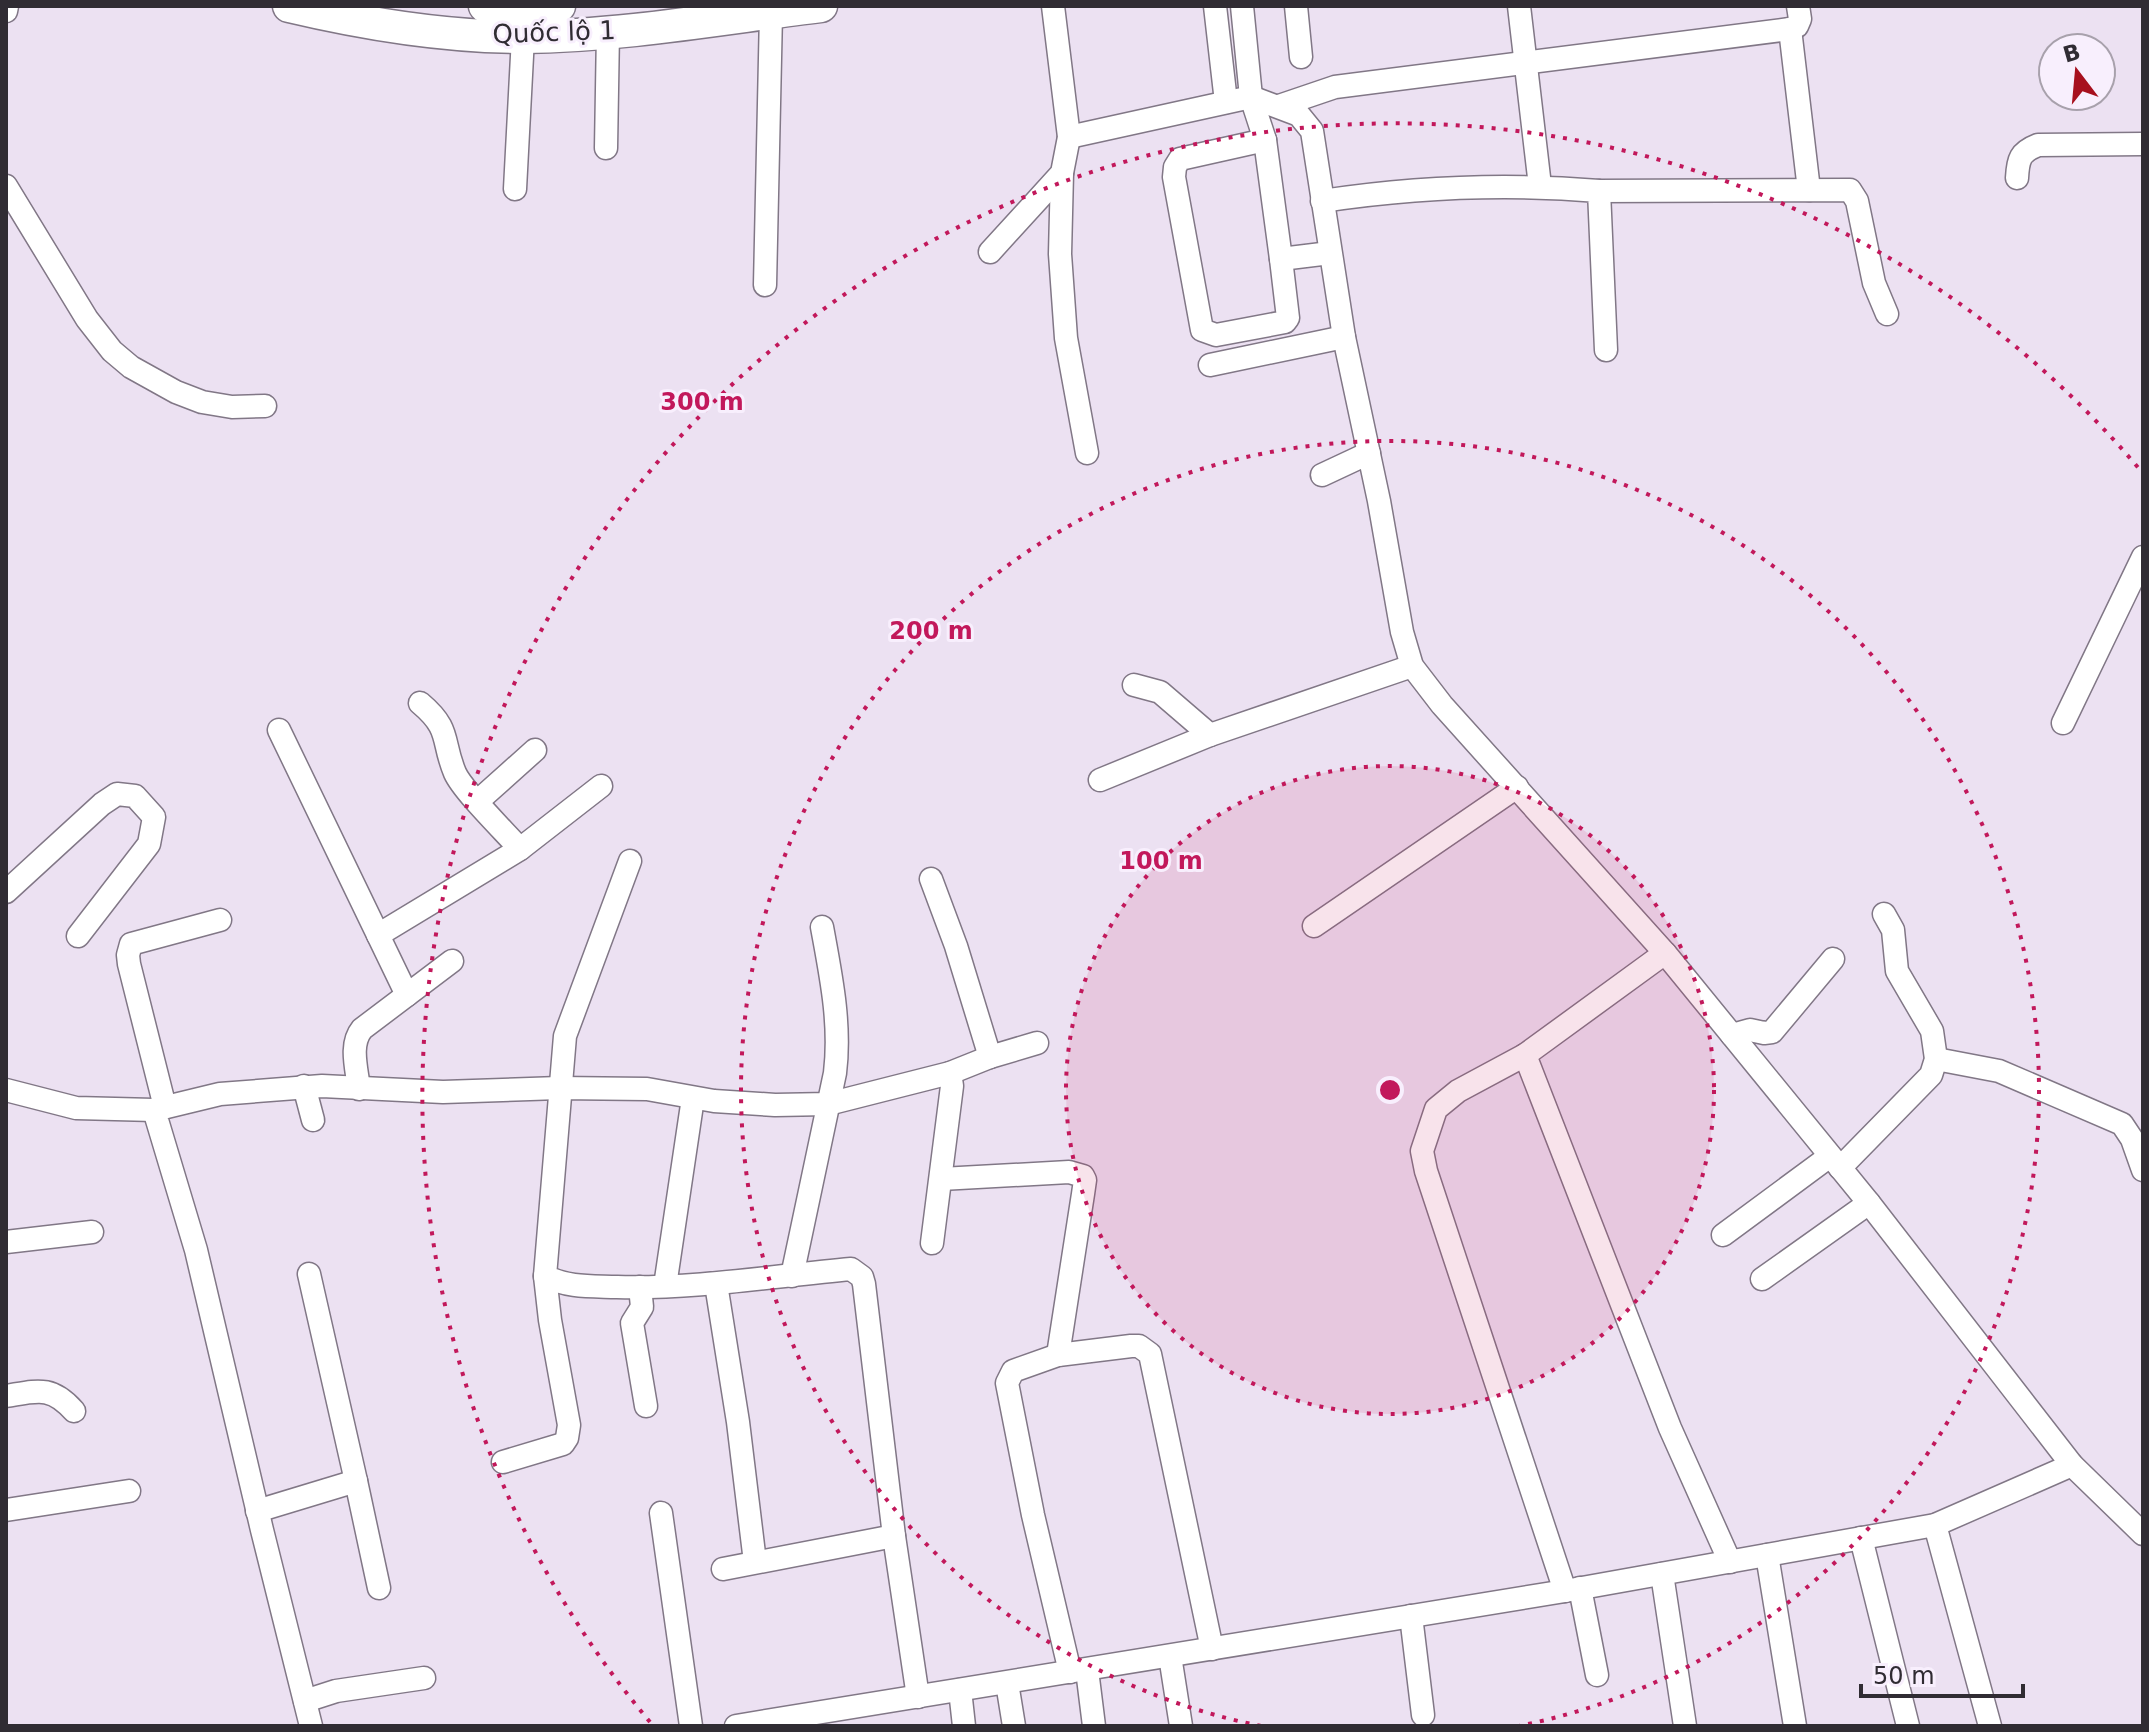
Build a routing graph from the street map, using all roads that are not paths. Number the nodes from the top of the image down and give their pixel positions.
1 (289, 6) edge
2 (485, 6) edge
3 (559, 6) edge
4 (821, 6) edge
5 (1053, 6) edge
6 (1215, 6) edge
7 (1242, 6) edge
8 (1296, 6) edge
9 (1519, 6) edge
10 (1798, 6) edge
11 (771, 13) junction
12 (1790, 29) junction
13 (608, 31) junction
14 (523, 37) junction
15 (1301, 57) dead end
16 (1528, 62) junction
17 (1251, 97) junction
18 (1226, 102) junction
19 (1279, 106) junction
20 (1069, 137) junction
21 (1265, 140) junction
22 (2143, 144) edge
23 (606, 148) dead end
24 (1062, 173) junction
25 (2017, 178) dead end
26 (6, 186) edge
27 (1540, 186) junction
28 (515, 189) dead end
29 (1809, 190) junction
30 (1599, 191) junction
31 (1322, 201) junction
32 (990, 252) dead end
33 (1330, 253) junction
34 (1281, 259) junction
35 (765, 285) dead end
36 (1887, 314) dead end
37 (1344, 337) junction
38 (1606, 350) dead end
39 (1210, 365) dead end
40 (265, 406) dead end
41 (1087, 453) dead end
42 (1369, 453) junction
43 (1322, 475) dead end
44 (2143, 557) edge
45 (1412, 666) junction
46 (1134, 685) dead end
47 (420, 703) dead end
48 (2063, 723) dead end
49 (279, 730) dead end
50 (1210, 735) junction
51 (535, 750) dead end
52 (1100, 780) dead end
53 (601, 786) dead end
54 (1517, 787) junction
55 (478, 801) junction
56 (520, 849) junction
57 (630, 861) dead end
58 (931, 879) dead end
59 (6, 892) edge
60 (1884, 914) dead end
61 (220, 920) dead end
62 (1314, 926) dead end
63 (822, 927) dead end
64 (378, 935) junction
65 (78, 936) dead end
66 (1665, 953) junction
67 (1833, 959) dead end
68 (452, 961) dead end
69 (407, 995) junction
70 (1732, 1035) junction
71 (1037, 1043) dead end
72 (1525, 1055) junction
73 (990, 1057) junction
74 (1936, 1059) junction
75 (950, 1073) junction
76 (304, 1086) junction
77 (559, 1088) junction
78 (359, 1089) junction
79 (6, 1090) edge
80 (693, 1098) junction
81 (828, 1104) junction
82 (159, 1108) junction
83 (313, 1120) dead end
84 (1835, 1162) junction
85 (2143, 1170) edge
86 (941, 1179) junction
87 (1869, 1203) junction
88 (92, 1232) dead end
89 (1723, 1235) dead end
90 (6, 1242) edge
91 (932, 1243) dead end
92 (309, 1274) dead end
93 (545, 1276) junction
94 (792, 1276) junction
95 (1762, 1279) dead end
96 (716, 1284) junction
97 (665, 1286) junction
98 (640, 1287) junction
99 (1058, 1355) junction
100 (6, 1396) edge
101 (646, 1406) dead end
102 (74, 1411) dead end
103 (503, 1462) dead end
104 (2072, 1465) junction
105 (356, 1481) junction
106 (129, 1491) dead end
107 (6, 1510) edge
108 (257, 1511) junction
109 (661, 1513) dead end
110 (1935, 1525) junction
111 (2143, 1534) edge
112 (894, 1536) junction
113 (1861, 1538) junction
114 (1767, 1555) junction
115 (755, 1562) junction
116 (1730, 1562) junction
117 (723, 1569) dead end
118 (1662, 1574) junction
119 (379, 1588) dead end
120 (1572, 1589) junction
121 (1411, 1616) junction
122 (1212, 1649) junction
123 (1170, 1656) junction
124 (1078, 1671) junction
125 (1597, 1675) dead end
126 (424, 1678) dead end
127 (1007, 1683) junction
128 (960, 1690) junction
129 (918, 1697) junction
130 (305, 1701) junction
131 (1423, 1715) dead end
132 (766, 1724) edge
133 (311, 1726) edge
134 (691, 1726) edge
135 (736, 1726) edge
136 (964, 1726) edge
137 (1014, 1726) edge
138 (1094, 1726) edge
139 (1181, 1726) edge
140 (1685, 1726) edge
141 (1795, 1726) edge
142 (1908, 1726) edge
143 (1990, 1726) edge

1 - 14 highway, Quốc lộ 1
2 - 3 highway, Quốc lộ 1
4 - 11 highway, Quốc lộ 1
5 - 20 street
6 - 18 street
7 - 17 street
8 - 15 street
9 - 16 street
10 - 12 street
11 - 13 highway, Quốc lộ 1
11 - 35 street
12 - 16 street
12 - 29 street
13 - 14 highway, Quốc lộ 1
13 - 23 street
14 - 28 street
16 - 19 street
16 - 27 street
17 - 18 street
17 - 19 street
17 - 21 street
18 - 20 street
19 - 31 street
20 - 24 street
21 - 34 street
21 - 34 street
22 - 25 street
24 - 32 street
24 - 41 street
26 - 40 street
27 - 30 street
27 - 31 street
29 - 30 street
29 - 36 street
30 - 38 street
31 - 33 street
33 - 34 street
33 - 37 street
37 - 39 street
37 - 42 street
42 - 43 street
42 - 45 street
44 - 48 street
45 - 50 street
45 - 54 street
46 - 50 street
47 - 55 street
49 - 64 street
50 - 52 street
51 - 55 street
53 - 56 street
54 - 62 street
54 - 66 street
55 - 56 street
56 - 64 street
57 - 77 street
58 - 73 street
59 - 65 street
60 - 74 street
61 - 82 street
63 - 81 street
64 - 69 street
66 - 70 street
66 - 72 street
67 - 70 street
68 - 69 street
69 - 78 street
70 - 84 street
71 - 73 street
72 - 116 street
72 - 120 street
73 - 75 street
74 - 84 street
74 - 85 street
75 - 81 street
75 - 86 street
76 - 78 street
76 - 82 street
76 - 83 street
77 - 78 street
77 - 80 street
77 - 93 street
79 - 82 street
80 - 81 street
80 - 97 street
81 - 94 street
82 - 108 street
84 - 87 street
84 - 89 street
86 - 91 street
86 - 99 street
87 - 95 street
87 - 104 street
88 - 90 street
92 - 105 street
93 - 98 street
93 - 103 street
94 - 96 street
94 - 112 street
96 - 97 street
96 - 115 street
97 - 98 street
98 - 101 street
99 - 122 street
99 - 124 street
100 - 102 street
104 - 110 street
104 - 111 street
105 - 108 street
105 - 119 street
106 - 107 street
108 - 130 street
109 - 134 street
110 - 113 street
110 - 143 street
112 - 115 street
112 - 129 street
113 - 114 street
113 - 142 street
114 - 116 street
114 - 141 street
115 - 117 street
116 - 118 street
118 - 120 street
118 - 140 street
120 - 121 street
120 - 125 street
121 - 122 street
121 - 131 street
122 - 123 street
123 - 124 street
123 - 139 street
124 - 127 street
124 - 138 street
126 - 130 street
127 - 128 street
127 - 137 street
128 - 129 street
128 - 136 street
129 - 132 street
130 - 133 street
132 - 135 street

